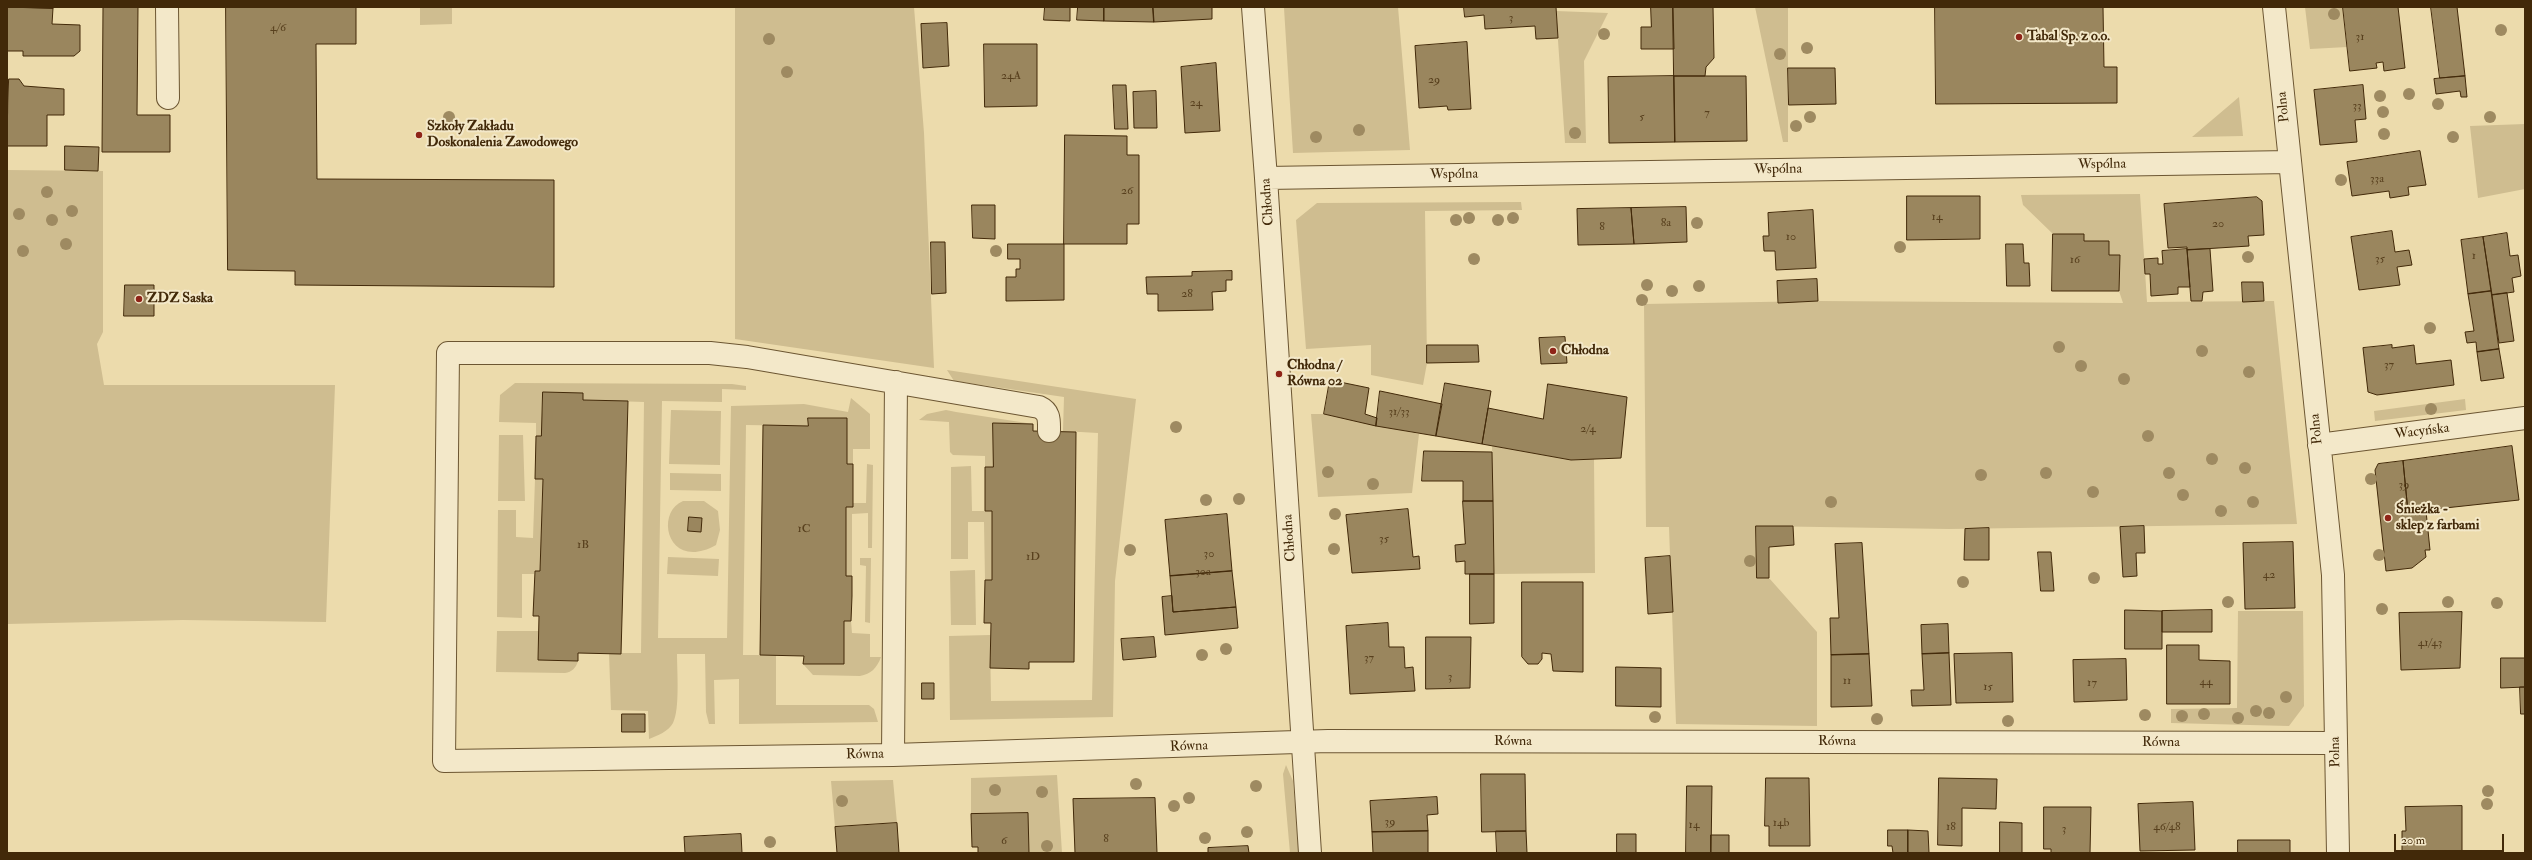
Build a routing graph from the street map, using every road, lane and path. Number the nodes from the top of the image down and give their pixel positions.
1 (167, 7) edge
2 (1253, 7) edge
3 (2274, 7) edge
4 (168, 98) dead end
5 (2290, 162) junction
6 (1266, 178) junction
7 (896, 382) junction
8 (2525, 418) edge
9 (1049, 431) dead end
10 (2319, 445) junction
11 (1303, 743) junction
12 (2336, 743) junction
13 (893, 755) junction
14 (1310, 853) edge
15 (2338, 853) edge

1 - 4 street
2 - 6 street, Chłodna
3 - 5 street, Polna
5 - 6 street, Wspólna
5 - 10 street, Polna
6 - 11 street, Chłodna
7 - 9 street
7 - 13 street
7 - 13 street, Równa
8 - 10 street, Wacyńska
10 - 12 street, Polna
11 - 12 street, Równa
11 - 13 street, Równa
11 - 14 street, Chłodna
12 - 15 street, Polna

